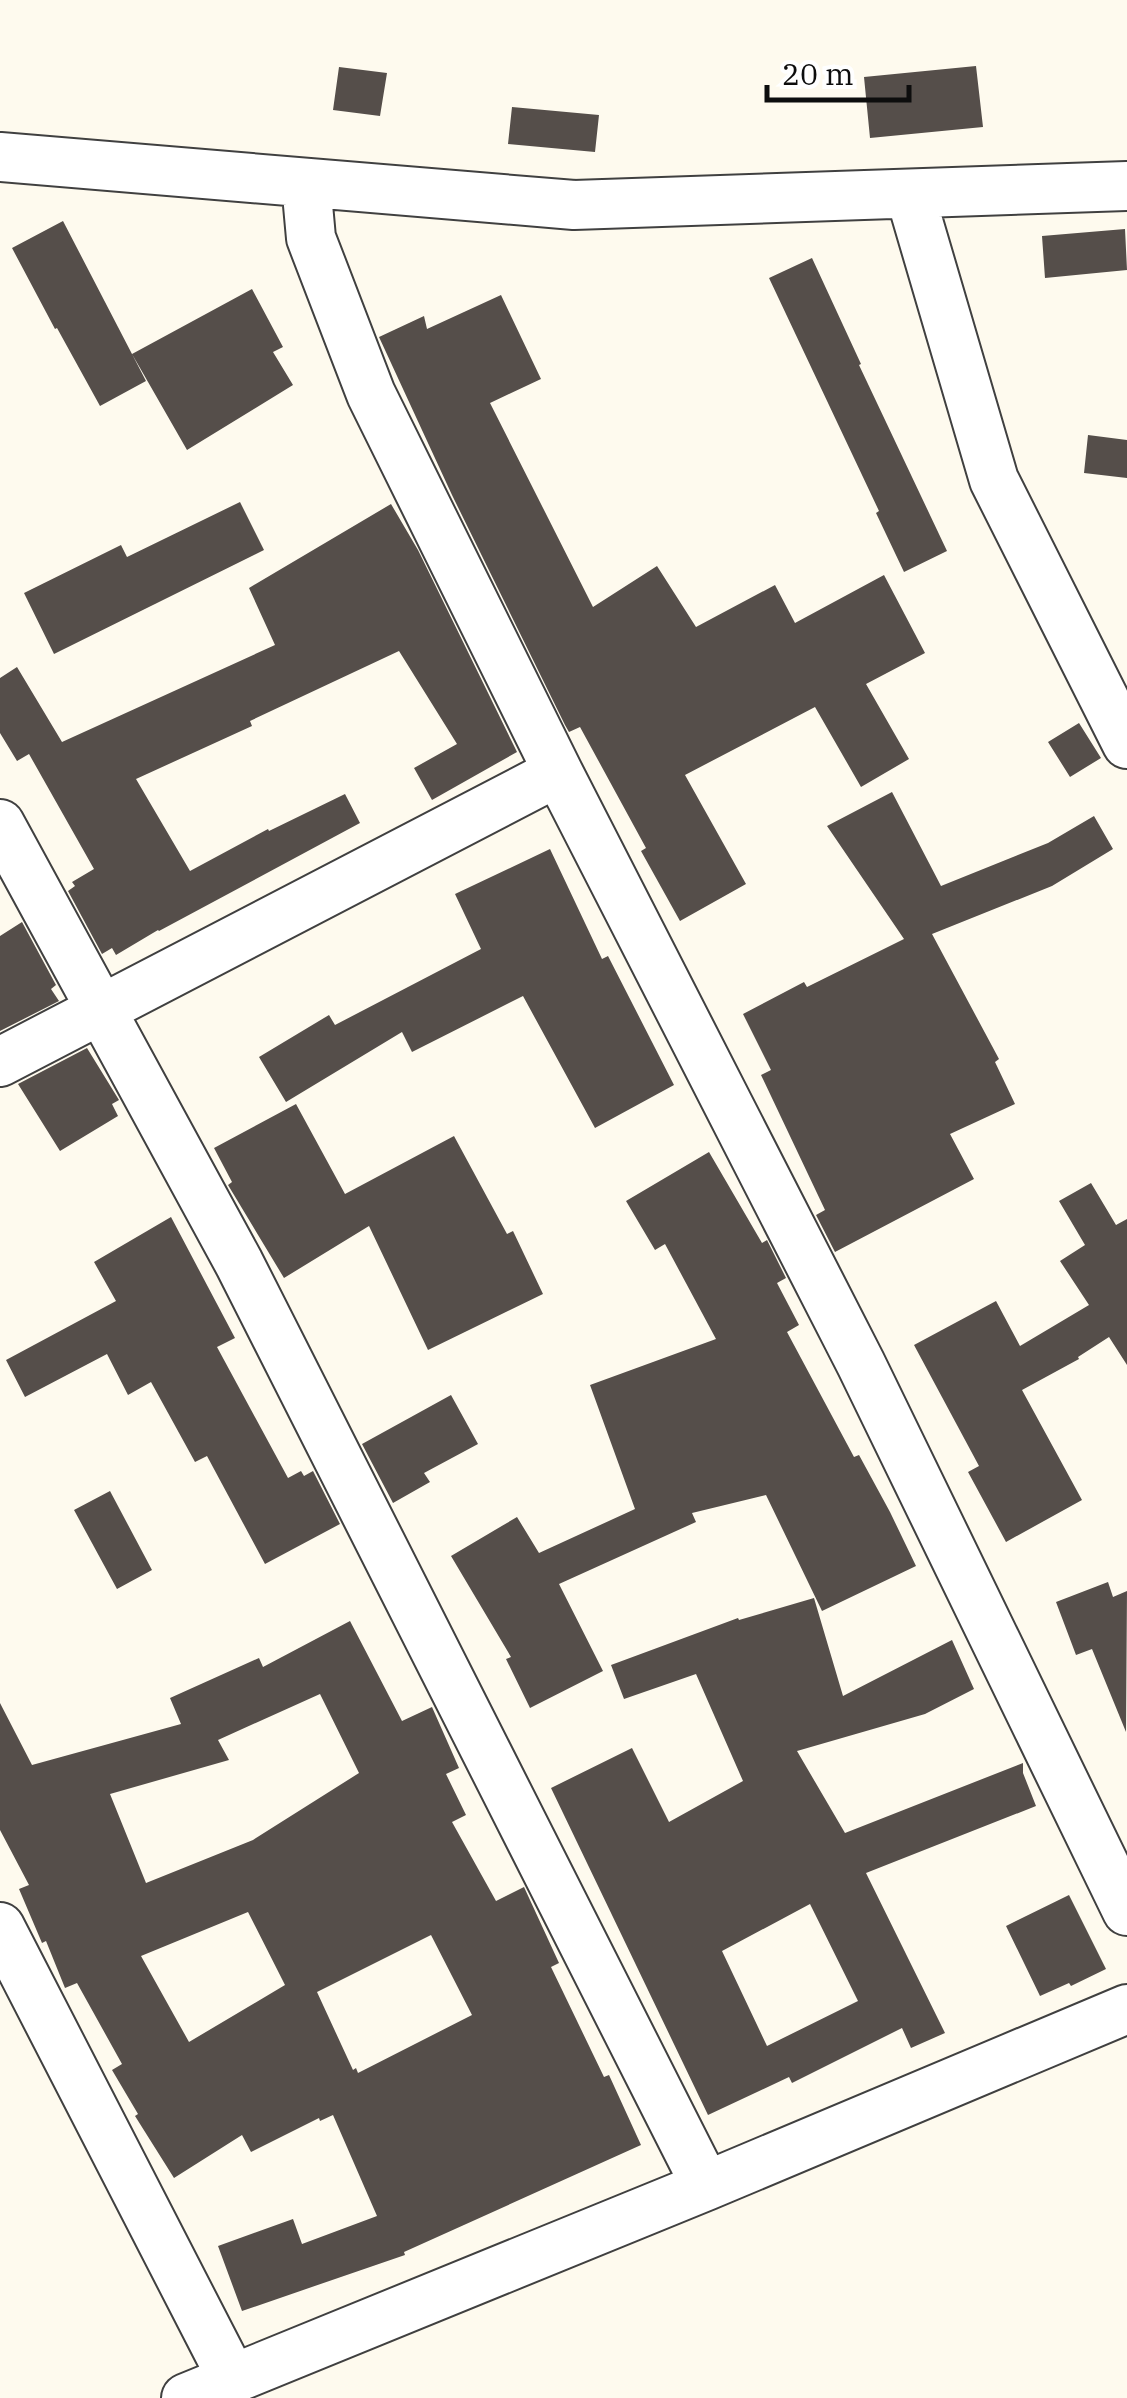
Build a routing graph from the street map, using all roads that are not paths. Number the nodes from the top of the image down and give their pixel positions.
1 (0, 157) edge
2 (306, 183) junction
3 (1127, 186) edge
4 (910, 194) junction
5 (1127, 744) edge
6 (558, 772) junction
7 (0, 824) edge
8 (101, 1010) junction
9 (0, 1062) edge
10 (1127, 1911) edge
11 (0, 1927) edge
12 (1127, 2009) edge
13 (706, 2186) junction
14 (232, 2378) junction
15 (186, 2398) edge

1 - 2 street
2 - 4 street
2 - 6 street
3 - 4 street
4 - 5 street
6 - 8 street
6 - 10 street
7 - 8 street
8 - 9 street
8 - 13 street
11 - 14 street
12 - 13 street
13 - 14 street
14 - 15 street

